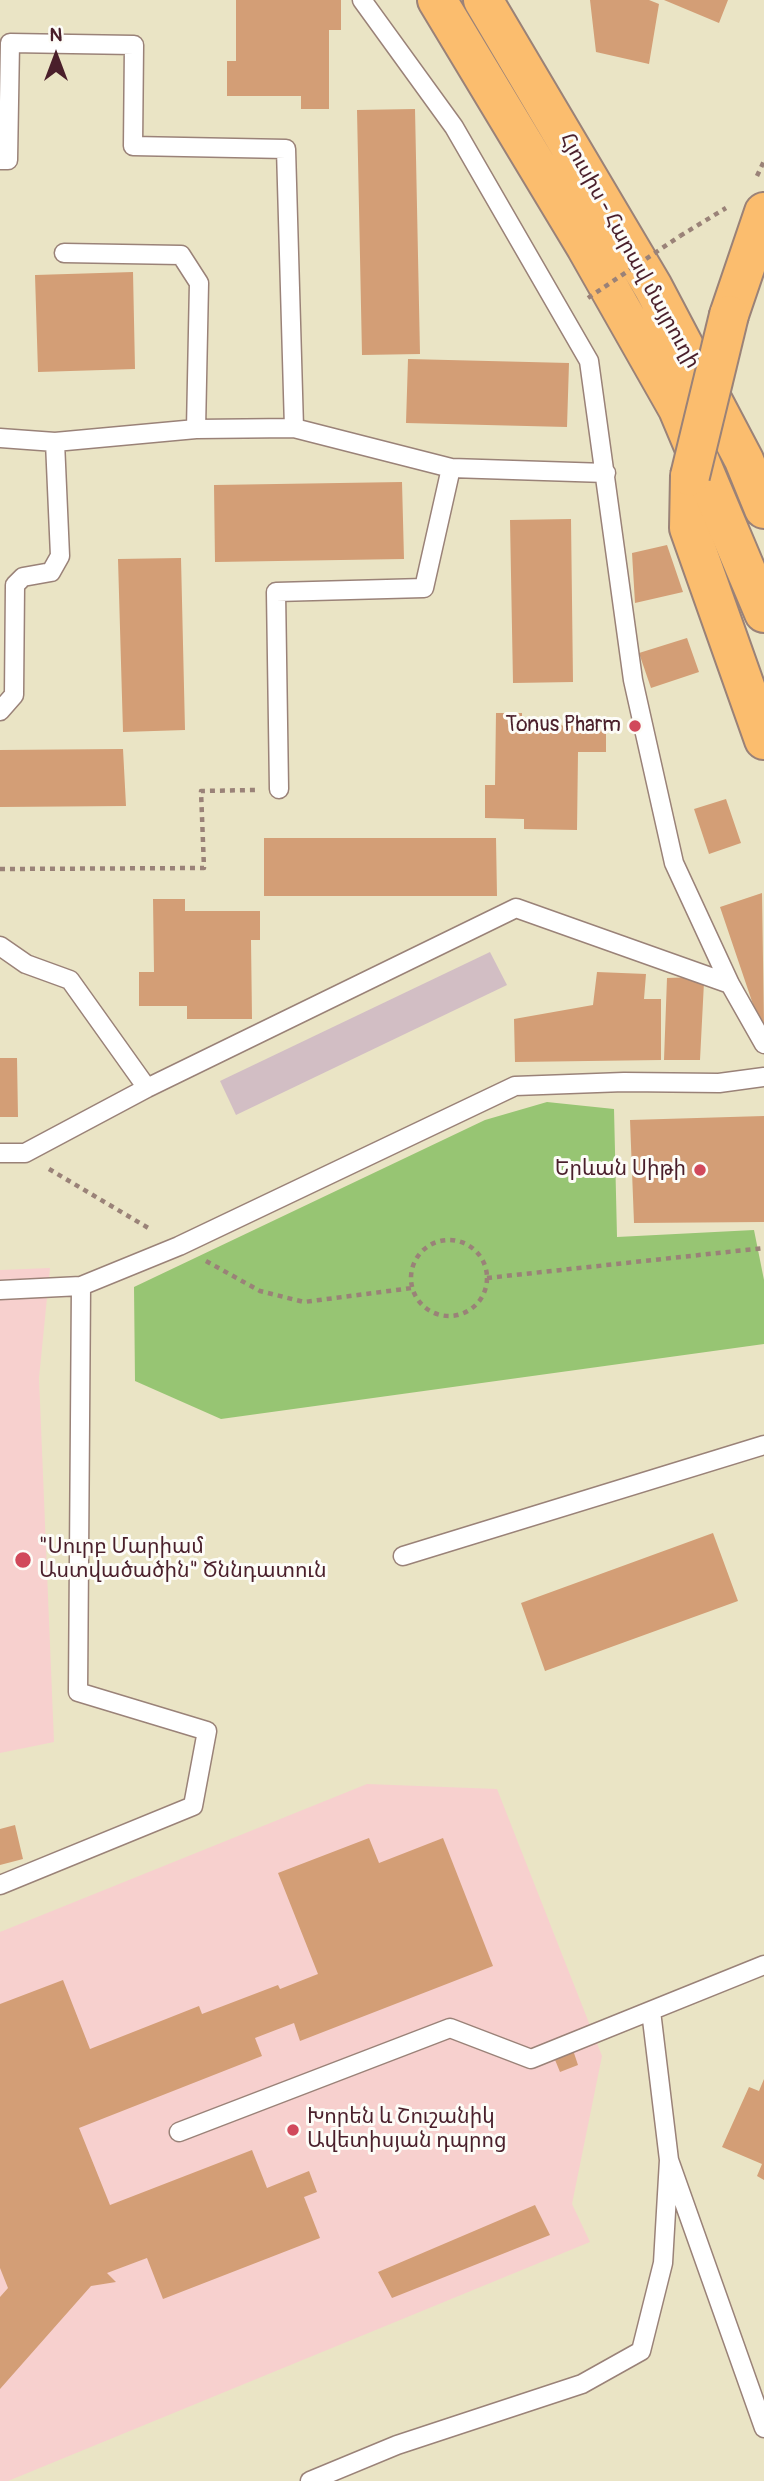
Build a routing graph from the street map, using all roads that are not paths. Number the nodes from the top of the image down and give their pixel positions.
1 (362, 0) edge
2 (438, 0) edge
3 (483, 0) edge
4 (0, 160) edge
5 (764, 212) edge
6 (64, 253) dead end
7 (294, 428) junction
8 (196, 429) junction
9 (0, 438) edge
10 (55, 442) junction
11 (451, 468) junction
12 (606, 473) junction
13 (699, 478) junction
14 (764, 509) edge
15 (764, 613) edge
16 (0, 711) edge
17 (764, 740) edge
18 (279, 789) road end
19 (0, 946) edge
20 (730, 984) junction
21 (764, 1044) edge
22 (764, 1077) edge
23 (147, 1088) junction
24 (0, 1153) edge
25 (81, 1286) junction
26 (0, 1290) edge
27 (764, 1445) edge
28 (403, 1556) dead end
29 (0, 1885) edge
30 (764, 1965) edge
31 (651, 2011) junction
32 (178, 2132) dead end
33 (669, 2160) junction
34 (764, 2428) edge
35 (335, 2477) edge
36 (310, 2481) edge

1 - 12 lane
2 - 13 main road, Հյուսիս - Հարավ մայրուղի
3 - 14 main road, Հյուսիս - Հարավ մայրուղի
4 - 7 lane
5 - 13 main road, bridge
6 - 8 lane
7 - 8 lane
7 - 11 lane
8 - 10 lane
9 - 10 lane
10 - 16 lane
11 - 12 lane
11 - 18 lane
12 - 20 lane
13 - 15 main road, Հյուսիս - Հարավ մայրուղի
13 - 17 main road
19 - 23 lane
20 - 21 lane
20 - 23 lane
22 - 25 lane
23 - 24 lane
25 - 26 lane
25 - 29 lane
27 - 28 lane
30 - 31 lane
31 - 32 lane
31 - 33 lane
33 - 34 lane
33 - 35 lane
35 - 36 lane

